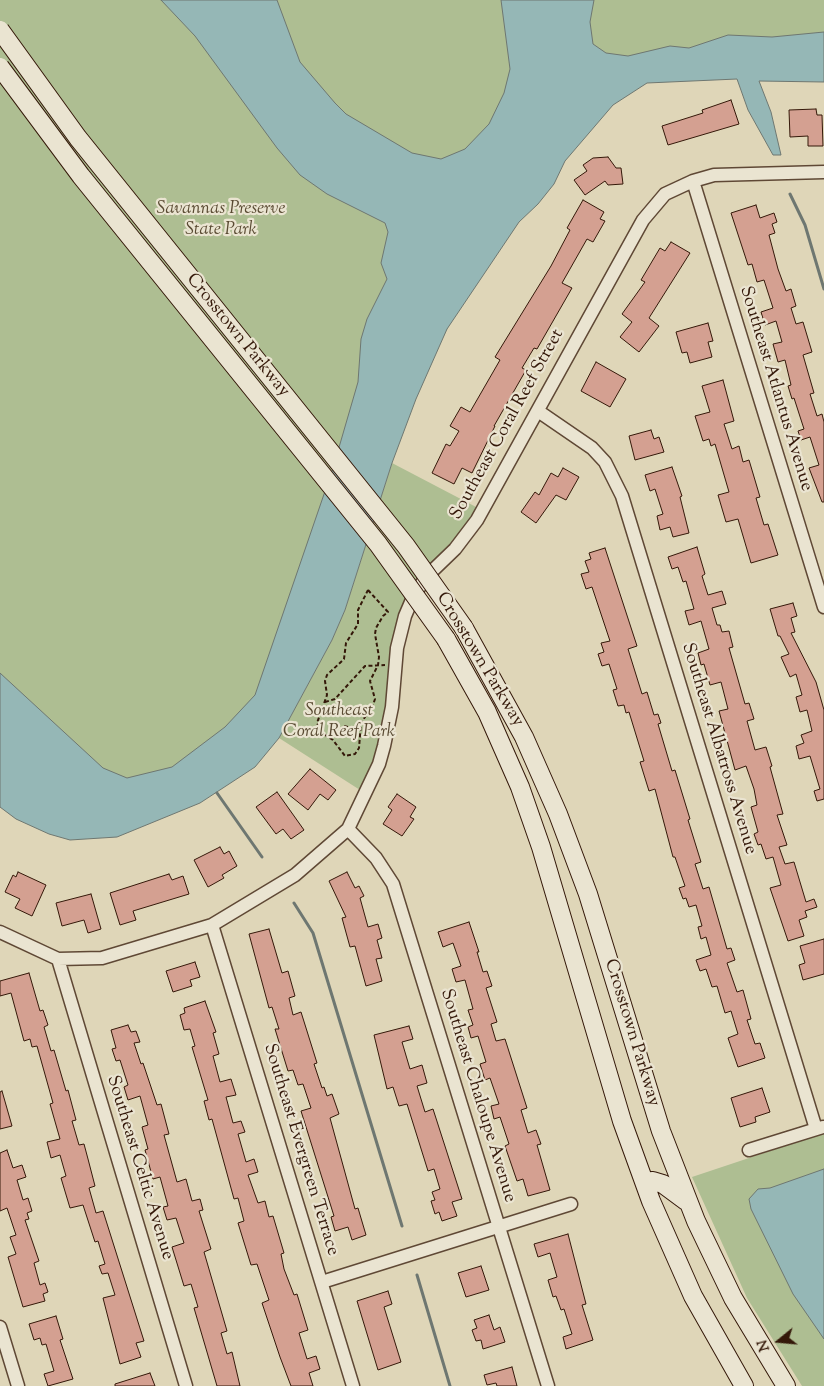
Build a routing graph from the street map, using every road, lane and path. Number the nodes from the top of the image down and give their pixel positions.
1 (0, 30) edge
2 (0, 67) edge
3 (824, 172) edge
4 (693, 181) junction
5 (538, 411) junction
6 (824, 607) edge
7 (378, 665) junction
8 (390, 665) dead end
9 (325, 702) junction
10 (344, 726) dead end
11 (361, 730) junction
12 (348, 829) junction
13 (212, 925) junction
14 (0, 932) edge
15 (58, 959) junction
16 (820, 1127) edge
17 (749, 1150) dead end
18 (644, 1182) junction
19 (688, 1203) junction
20 (570, 1204) dead end
21 (499, 1226) junction
22 (322, 1282) junction
23 (0, 1327) edge
24 (18, 1386) edge
25 (186, 1386) edge
26 (353, 1386) edge
27 (548, 1386) edge
28 (744, 1386) edge
29 (786, 1386) edge

1 - 19 main road, Crosstown Parkway, bridge
2 - 18 main road, Crosstown Parkway, bridge
3 - 4 street, Southeast Coral Reef Street
4 - 5 street, Southeast Coral Reef Street
4 - 6 street, Southeast Atlantus Avenue
5 - 12 street, Southeast Coral Reef Street
5 - 16 street, Southeast Albatross Avenue
7 - 8 path
7 - 9 path
7 - 9 path
7 - 11 path
9 - 11 path
10 - 11 path
12 - 13 street, Southeast Coral Reef Street
12 - 21 street, Southeast Chaloupe Avenue
13 - 15 street, Southeast Coral Reef Street
13 - 22 street, Southeast Evergreen Terrace
14 - 15 street, Southeast Coral Reef Street
15 - 25 street, Southeast Celtic Avenue
16 - 17 street
18 - 19 main road
18 - 28 main road, Crosstown Parkway
19 - 29 main road, Crosstown Parkway
20 - 21 street
21 - 22 street
21 - 27 street, Southeast Chaloupe Avenue
22 - 26 street, Southeast Evergreen Terrace
23 - 24 street

